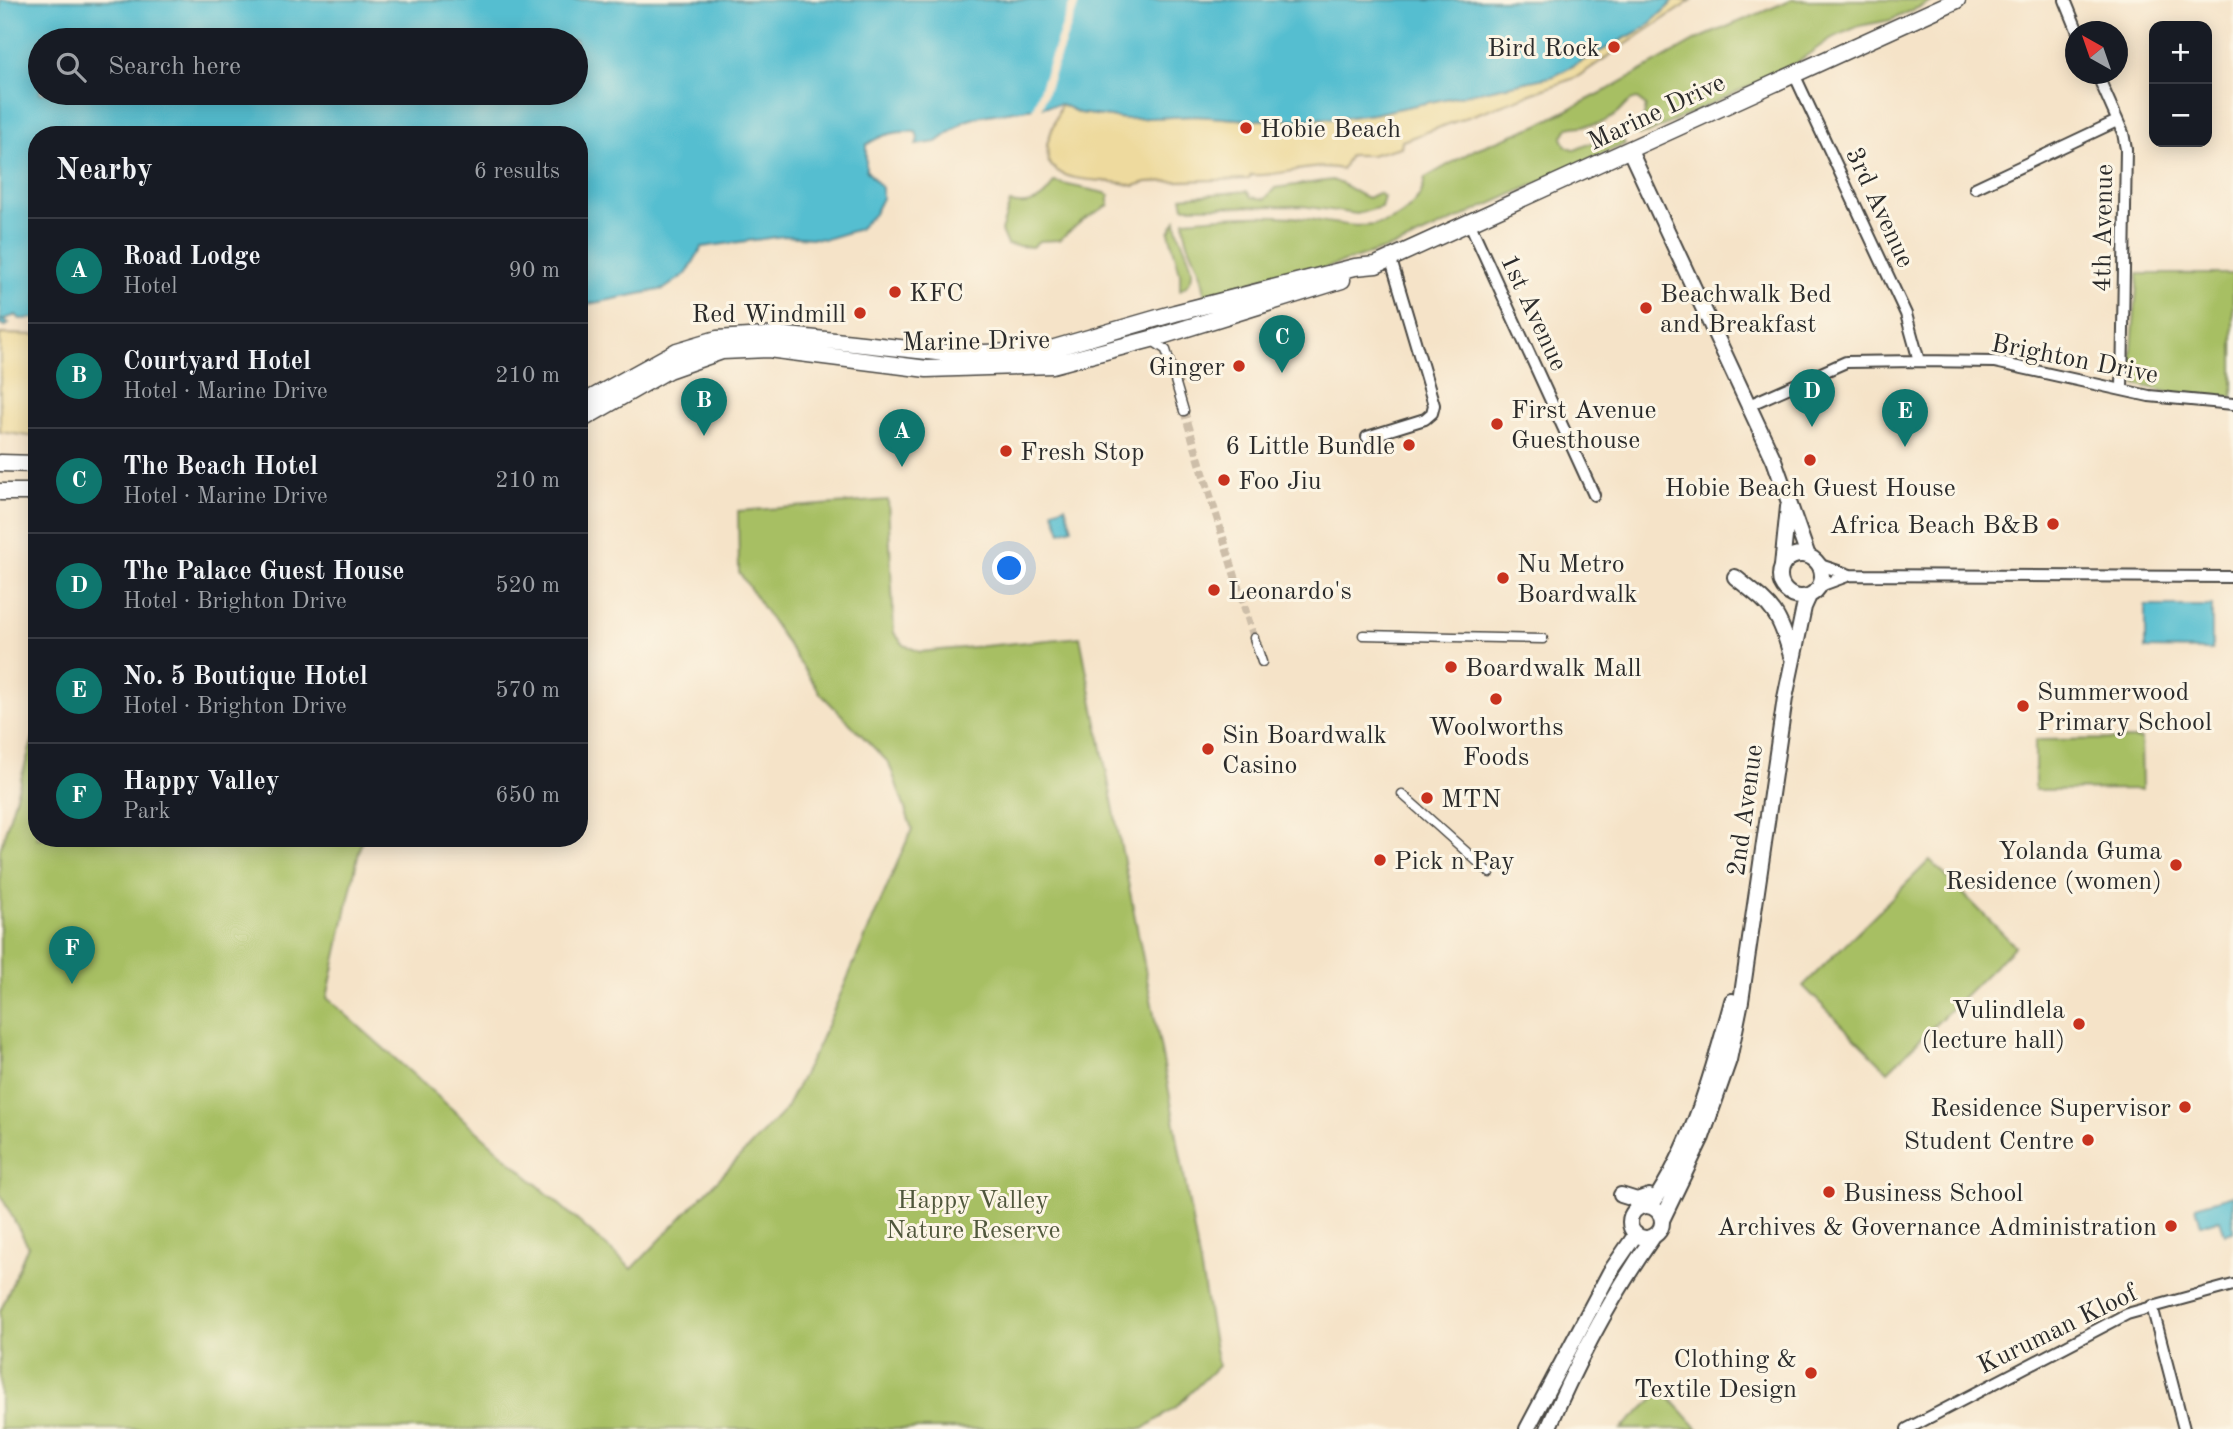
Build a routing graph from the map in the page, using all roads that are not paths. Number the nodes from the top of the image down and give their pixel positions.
1 (1956, 0) edge
2 (2065, 0) edge
3 (2074, 21) edge
4 (1794, 74) junction
5 (2100, 84) edge
6 (2117, 121) junction
7 (1630, 151) junction
8 (1975, 188) dead end
9 (1470, 224) junction
10 (1384, 262) junction
11 (1154, 338) junction
12 (1919, 361) junction
13 (2122, 389) junction
14 (588, 400) edge
15 (2233, 404) edge
16 (1749, 405) junction
17 (1184, 411) tunnel mouth
18 (588, 416) edge
19 (1367, 437) dead end
20 (0, 463) edge
21 (28, 464) edge
22 (0, 492) edge
23 (28, 492) edge
24 (1594, 495) dead end
25 (1788, 495) junction
26 (1814, 560) junction
27 (1782, 568) junction
28 (1850, 575) junction
29 (1734, 577) dead end
30 (2233, 577) edge
31 (1815, 591) junction
32 (1791, 595) junction
33 (1363, 635) dead end
34 (1254, 638) tunnel mouth
35 (1543, 639) dead end
36 (1793, 656) junction
37 (1262, 662) dead end
38 (1402, 794) dead end
39 (1490, 873) dead end
40 (1717, 1078) junction
41 (1676, 1163) junction
42 (1621, 1195) dead end
43 (1651, 1206) junction
44 (1662, 1220) junction
45 (1636, 1234) junction
46 (1653, 1237) junction
47 (2233, 1285) edge
48 (2152, 1306) junction
49 (1527, 1429) edge
50 (1548, 1429) edge
51 (1907, 1429) edge
52 (2184, 1429) edge

1 - 4 main road, Marine Drive
2 - 3 street
4 - 7 main road, Marine Drive
4 - 12 street, 3rd Avenue
5 - 6 street, 4th Avenue
6 - 8 street
6 - 13 street, 4th Avenue
7 - 9 main road, Marine Drive
7 - 16 street
9 - 10 main road, Marine Drive
9 - 24 street, 1st Avenue
10 - 11 main road, Marine Drive
10 - 14 main road, Marine Drive
10 - 19 street
11 - 17 street
11 - 18 main road, Marine Drive
12 - 13 street, Brighton Drive
12 - 16 street, Brighton Drive
13 - 15 street, Brighton Drive
16 - 25 street
20 - 21 main road
22 - 23 main road
25 - 26 street
25 - 27 street
26 - 27 street
26 - 28 street
26 - 31 street
27 - 32 street
28 - 30 street
28 - 31 street
29 - 36 street
31 - 32 street
31 - 36 street, 2nd Avenue
32 - 36 street, 2nd Avenue
33 - 35 street
34 - 37 street
36 - 40 street, 2nd Avenue
38 - 39 street
40 - 41 street, 2nd Avenue
40 - 44 street, 2nd Avenue
41 - 42 street
41 - 43 street, 2nd Avenue
43 - 44 street
43 - 45 street, 2nd Avenue
44 - 46 street, 2nd Avenue
45 - 46 street
45 - 49 street, 2nd Avenue
46 - 50 street, 2nd Avenue
47 - 48 street, Kuruman Kloof
48 - 51 street, Kuruman Kloof
48 - 52 street

